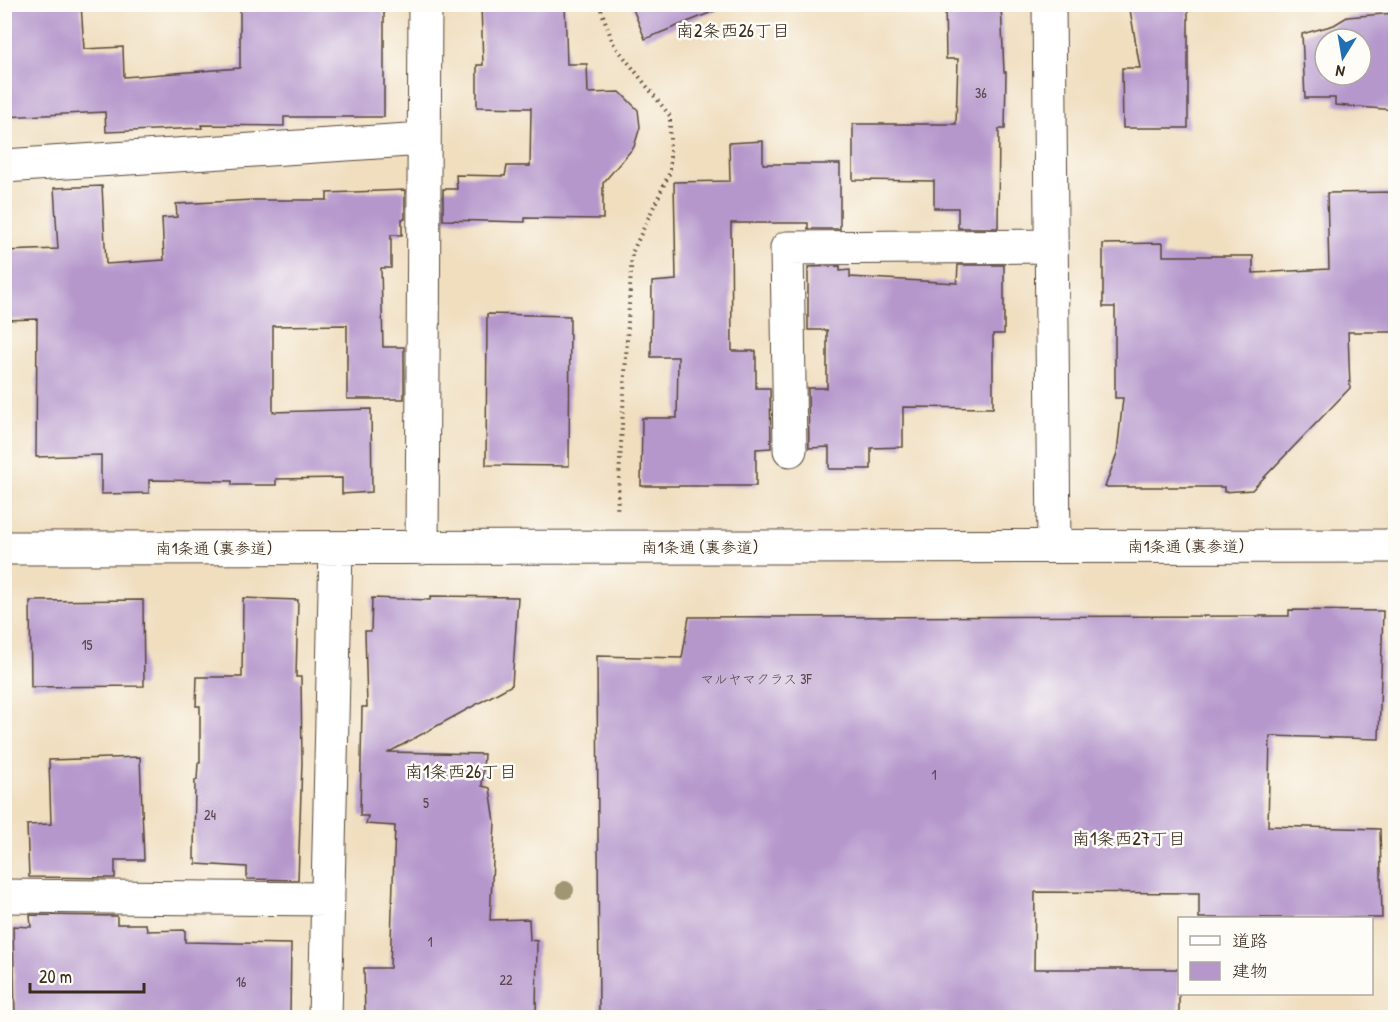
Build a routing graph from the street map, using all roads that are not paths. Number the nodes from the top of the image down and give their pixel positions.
1 (425, 4) edge
2 (1049, 4) edge
3 (424, 139) junction
4 (4, 165) edge
5 (1051, 246) junction
6 (790, 450) dead end
7 (1054, 546) junction
8 (1395, 546) edge
9 (4, 548) edge
10 (336, 548) junction
11 (422, 548) junction
12 (4, 896) edge
13 (328, 899) junction
14 (325, 1017) edge

1 - 3 street
2 - 5 street
3 - 4 street
3 - 11 street
5 - 6 street
5 - 7 street
7 - 8 street, 南1条通 (裏参道)
7 - 11 street, 南1条通 (裏参道)
9 - 10 street, 南1条通 (裏参道)
10 - 11 street, 南1条通 (裏参道)
10 - 13 street
12 - 13 street
13 - 14 street

